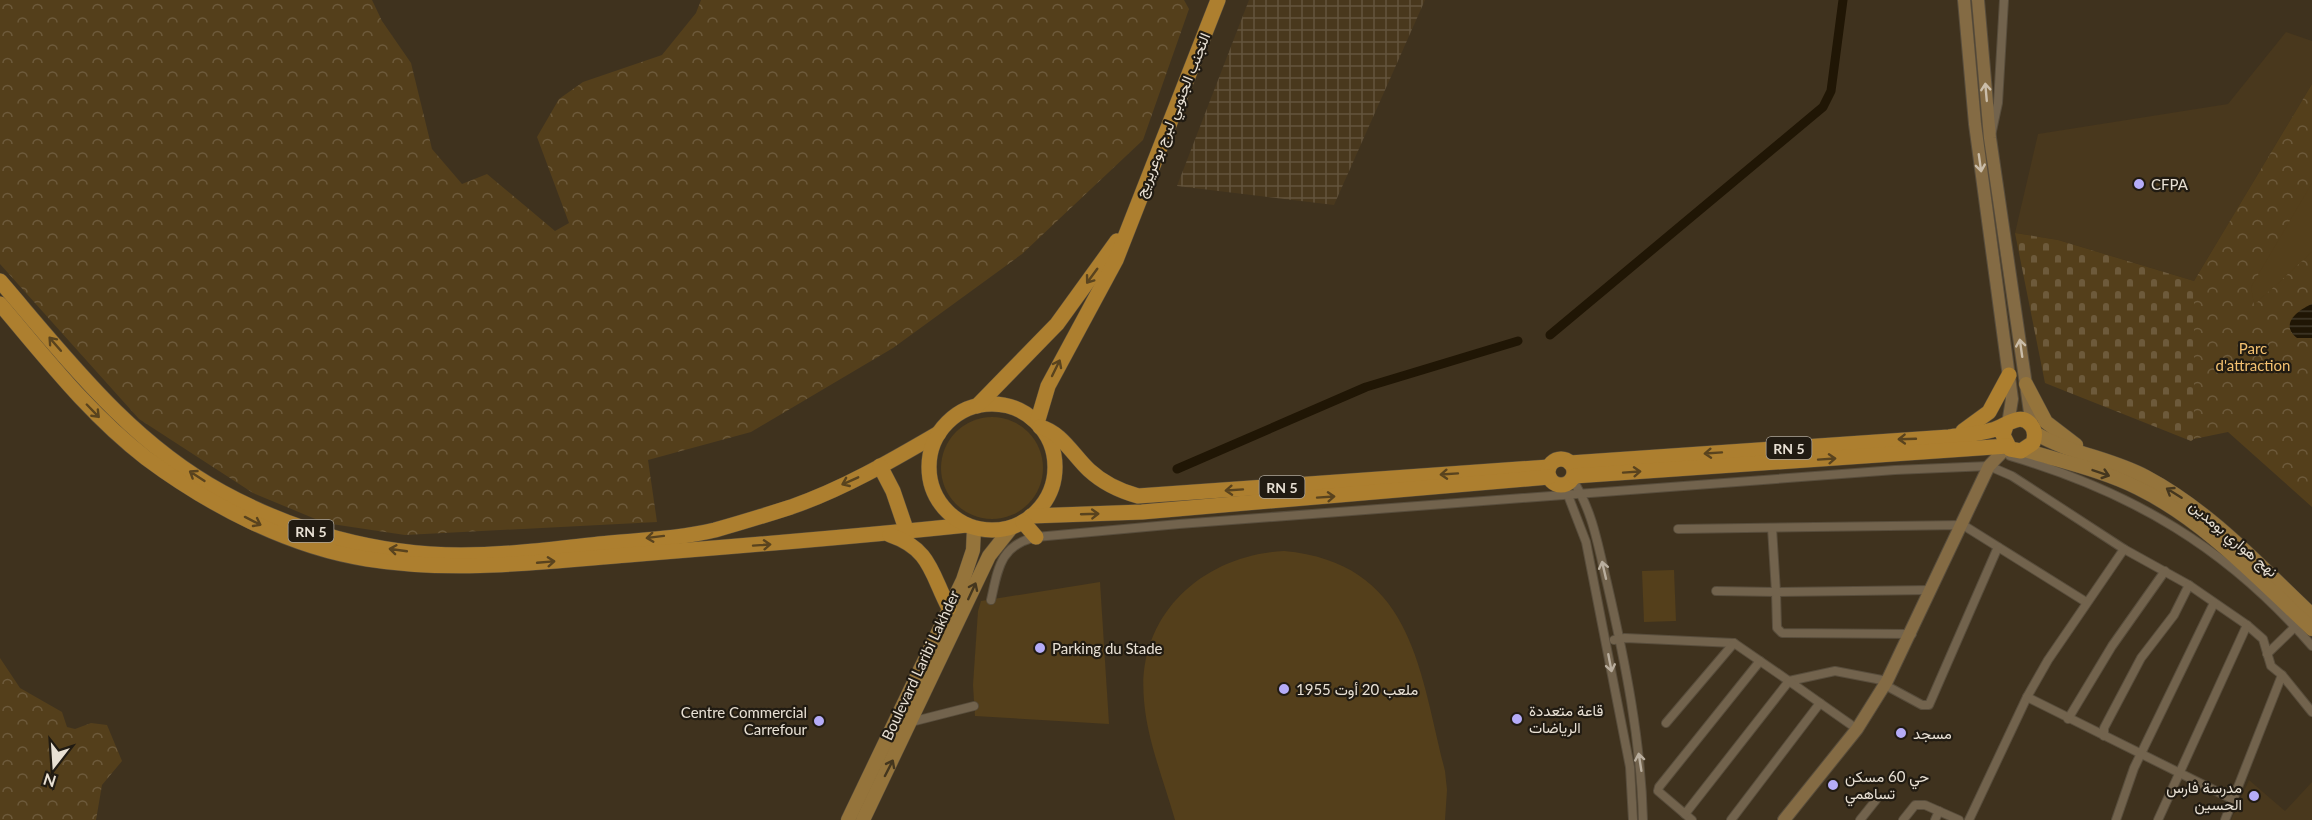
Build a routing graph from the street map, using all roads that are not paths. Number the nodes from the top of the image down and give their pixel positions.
1 (1964, 0) edge
2 (1978, 0) edge
3 (2004, 0) edge
4 (1215, 1) edge
5 (1990, 138) junction
6 (1127, 229) junction
7 (0, 281) edge
8 (0, 304) edge
9 (2009, 375) junction
10 (2026, 384) junction
11 (977, 406) junction
12 (1038, 425) junction
13 (2007, 425) junction
14 (2034, 430) junction
15 (939, 433) junction
16 (1949, 437) junction
17 (2004, 450) junction
18 (2025, 450) junction
19 (2093, 456) junction
20 (880, 466) junction
21 (1989, 466) junction
22 (1549, 472) junction
23 (1570, 479) junction
24 (1582, 494) junction
25 (1022, 522) junction
26 (1963, 525) junction
27 (971, 526) junction
28 (1772, 528) junction
29 (1678, 529) dead end
30 (907, 532) junction
31 (887, 534) junction
32 (1036, 537) junction
33 (1998, 547) junction
34 (2124, 549) junction
35 (2164, 571) junction
36 (2189, 585) junction
37 (1931, 590) junction
38 (1716, 591) dead end
39 (1776, 592) junction
40 (991, 600) dead end
41 (2086, 602) junction
42 (2214, 603) junction
43 (949, 608) junction
44 (2306, 621) edge
45 (2247, 625) junction
46 (1912, 634) junction
47 (1619, 639) junction
48 (1605, 642) junction
49 (1734, 643) junction
50 (2312, 646) edge
51 (2267, 654) junction
52 (1760, 661) junction
53 (2282, 675) junction
54 (1789, 681) junction
55 (1886, 683) junction
56 (2027, 698) junction
57 (1820, 703) junction
58 (974, 706) dead end
59 (2312, 711) edge
60 (905, 719) junction
61 (2068, 719) junction
62 (1666, 723) dead end
63 (1857, 729) junction
64 (2104, 736) junction
65 (2141, 754) junction
66 (2179, 772) junction
67 (1876, 800) dead end
68 (2234, 800) junction
69 (1939, 811) junction
70 (1688, 818) edge
71 (848, 820) edge
72 (863, 820) edge
73 (1633, 820) edge
74 (1643, 820) edge
75 (1731, 820) edge
76 (1784, 820) edge
77 (1860, 820) edge
78 (1903, 820) edge
79 (1935, 820) edge
80 (1959, 820) edge
81 (1969, 820) edge
82 (2116, 820) edge
83 (2158, 820) edge
84 (2225, 820) edge

1 -> 9 main road
5 -> 2 main road
3 - 5 street
4 - 6 highway, التجنب الجنوبي لبرج بوعريريج
10 -> 5 main road
6 -> 11 highway, التجنب الجنوبي لبرج بوعريريج
12 -> 6 highway, التجنب الجنوبي لبرج بوعريريج
20 -> 7 highway, RN 5
8 -> 31 highway, RN 5
9 - 13 main road
9 - 16 highway
10 - 14 main road
10 - 19 main road
11 - 12 highway
11 - 15 highway
22 -> 12 highway, RN 5
12 - 25 highway
13 - 14 highway
13 - 16 highway, RN 5
13 - 17 highway
14 - 18 highway
14 - 19 main road, نهج هواري بومدين
15 - 20 highway, RN 5
15 - 27 highway
16 -> 23 highway, RN 5
17 - 18 highway
17 - 21 main road
23 -> 17 highway, RN 5
17 - 44 street
18 -> 44 main road, نهج هواري بومدين
44 -> 19 main road, نهج هواري بومدين
20 - 30 highway
21 - 24 street
21 - 26 main road
21 - 34 street
22 - 23 highway
22 - 23 highway, RN 5
25 -> 22 highway, RN 5
23 - 24 street
23 - 24 street
23 - 32 street
23 - 48 street
47 -> 24 street
25 - 27 highway
25 - 32 highway
60 -> 25 main road, Boulevard Laribi Lakhder
26 - 28 street
26 - 33 street
26 - 37 main road
27 - 30 highway, RN 5
27 - 43 main road, Boulevard Laribi Lakhder
28 - 29 street
28 - 39 street
30 - 31 highway, RN 5
31 - 43 highway
32 - 40 street
33 - 41 street
33 - 55 street
34 - 35 street
34 - 41 street
35 - 36 street
35 - 61 street
36 - 42 street
36 - 64 street
37 - 39 street
37 - 46 main road
38 - 39 street
39 - 46 street
41 - 56 street
42 - 45 street
42 - 65 street
43 - 60 main road, Boulevard Laribi Lakhder
44 - 50 street
44 - 51 street
45 - 51 street
45 - 66 street
46 - 55 main road
47 - 48 street
47 - 49 street
74 -> 47 street
48 -> 73 street
49 - 52 street
49 - 62 street
51 - 53 street
52 - 54 street
52 - 70 street
53 - 59 street
53 - 68 street
54 - 55 street
54 - 57 street
54 - 70 street
55 - 63 main road
56 - 61 street
56 - 81 street
57 - 63 street
57 - 75 street
58 - 60 street
60 - 71 main road, Boulevard Laribi Lakhder
72 -> 60 main road, Boulevard Laribi Lakhder
61 - 64 street
63 - 76 main road
64 - 65 street
65 - 66 street
65 - 82 street
66 - 68 street
66 - 83 street
67 - 77 street
68 - 84 street
69 - 78 street
69 - 79 street
69 - 80 street

